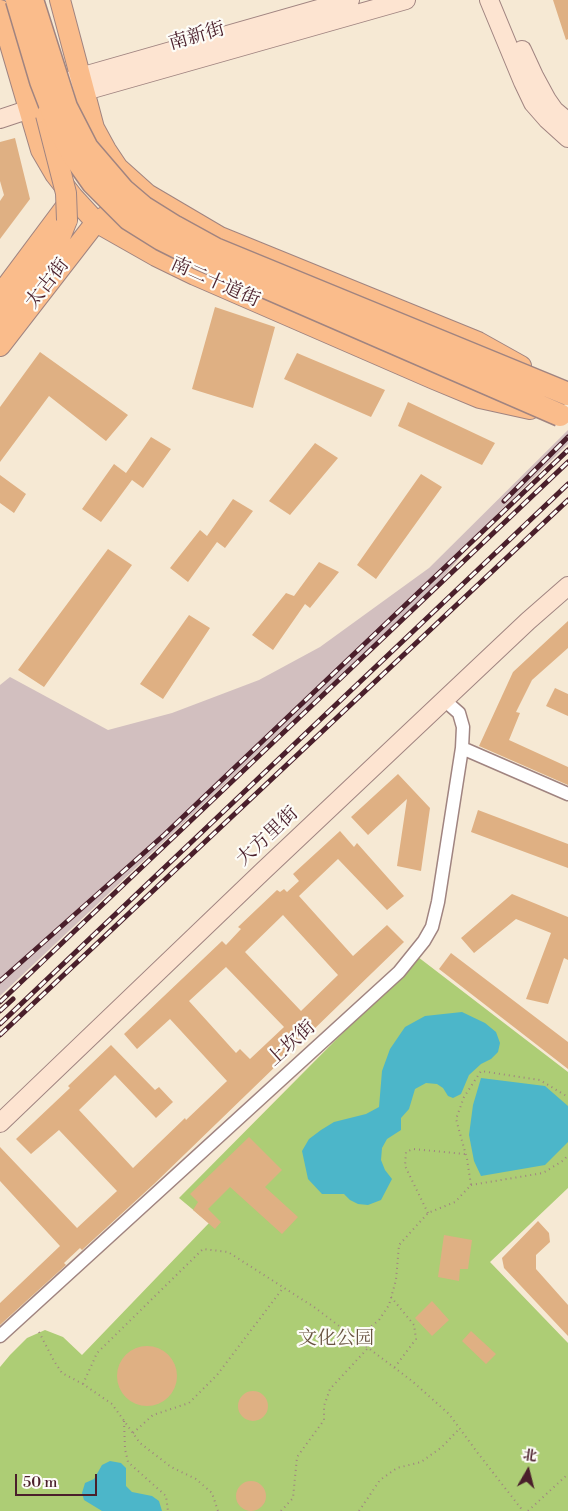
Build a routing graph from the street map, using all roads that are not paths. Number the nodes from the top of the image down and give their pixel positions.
1 (17, 0) edge
2 (33, 0) edge
3 (60, 0) edge
4 (350, 0) edge
5 (406, 0) edge
6 (489, 0) edge
7 (501, 0) edge
8 (0, 10) edge
9 (28, 42) junction
10 (82, 84) junction
11 (27, 104) junction
12 (0, 106) edge
13 (0, 119) edge
14 (568, 122) edge
15 (568, 138) edge
16 (118, 168) junction
17 (147, 194) junction
18 (73, 197) junction
19 (96, 222) junction
20 (0, 295) edge
21 (0, 320) edge
22 (0, 346) edge
23 (568, 394) edge
24 (560, 415) joint
25 (568, 586) edge
26 (568, 598) edge
27 (451, 706) junction
28 (462, 748) junction
29 (568, 794) edge
30 (0, 1123) edge
31 (0, 1133) edge
32 (0, 1336) edge

1 - 9 highway, bridge
2 - 23 highway, bridge
3 - 10 main road
4 - 10 main road, 南新街
5 - 10 main road, 南新街
6 - 15 main road
7 - 14 main road
8 - 11 main road, 南二十道街
9 - 21 main road, 太古街, bridge
9 - 24 highway, bridge
10 - 11 main road, 南新街
10 - 16 main road
11 - 12 main road, 南新街
11 - 13 main road, 南新街
11 - 18 main road, 南二十道街
16 - 17 main road
16 - 18 main road
17 - 19 main road
17 - 23 main road
18 - 19 main road, 南二十道街
18 - 20 main road, 太古街
19 - 22 main road, 太古街
19 - 24 main road, 南二十道街
25 - 30 main road, 大方里街
26 - 27 main road, 大方里街
27 - 28 street, 上坎街
27 - 31 main road, 大方里街
28 - 29 street
28 - 32 street, 上坎街

